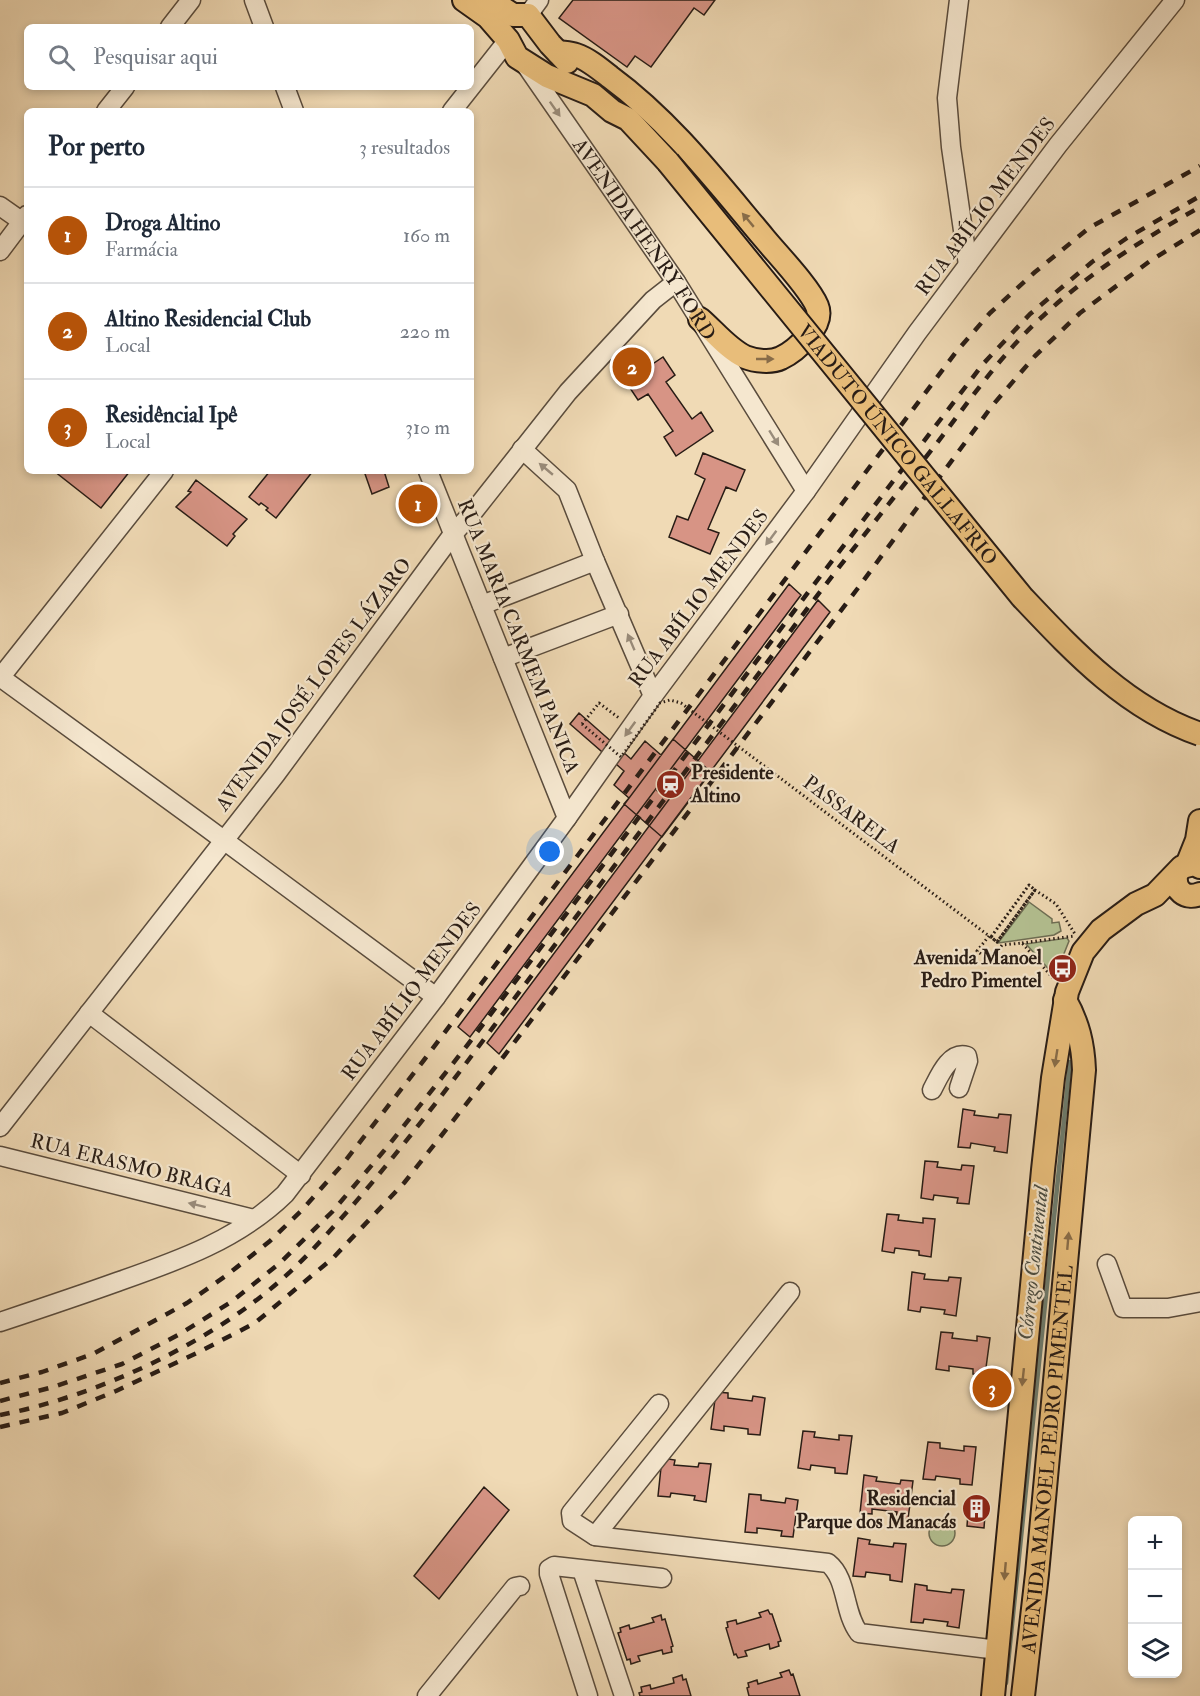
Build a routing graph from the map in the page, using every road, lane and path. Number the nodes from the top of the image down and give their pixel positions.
1 (191, 0) edge
2 (254, 0) edge
3 (464, 0) edge
4 (490, 0) edge
5 (959, 0) edge
6 (1174, 0) edge
7 (534, 7) edge
8 (172, 24) edge
9 (263, 24) edge
10 (554, 48) junction
11 (516, 52) junction
12 (474, 84) edge
13 (123, 90) edge
14 (286, 90) edge
15 (469, 90) edge
16 (108, 108) edge
17 (293, 108) edge
18 (455, 108) edge
19 (628, 119) junction
20 (0, 206) edge
21 (24, 220) edge
22 (24, 222) edge
23 (0, 251) edge
24 (968, 265) junction
25 (676, 282) junction
26 (700, 319) junction
27 (522, 449) junction
28 (162, 474) edge
29 (429, 474) edge
30 (806, 491) junction
31 (453, 534) junction
32 (595, 561) junction
33 (482, 605) junction
34 (619, 614) junction
35 (503, 658) junction
36 (0, 678) edge
37 (653, 696) junction
38 (631, 727) junction
39 (1200, 734) edge
40 (567, 818) junction
41 (224, 840) junction
42 (1194, 871) edge
43 (1035, 890) junction
44 (1023, 907) junction
45 (989, 936) junction
46 (1083, 939) junction
47 (1022, 943) junction
48 (1066, 996) junction
49 (435, 997) junction
50 (89, 1013) junction
51 (1061, 1028) junction
52 (1082, 1041) junction
53 (959, 1088) dead end
54 (932, 1090) dead end
55 (0, 1127) edge
56 (0, 1156) edge
57 (301, 1175) junction
58 (254, 1219) junction
59 (1107, 1264) dead end
60 (790, 1292) dead end
61 (1200, 1302) edge
62 (0, 1322) edge
63 (659, 1404) dead end
64 (595, 1536) junction
65 (582, 1570) junction
66 (662, 1578) dead end
67 (520, 1586) dead end
68 (998, 1650) junction
69 (427, 1696) edge
70 (588, 1696) edge
71 (624, 1696) edge
72 (993, 1696) edge
73 (1023, 1696) edge

1 - 8 street
2 - 9 street
3 - 11 main road, AVENIDA HENRY FORD
4 - 7 main road
5 - 24 street
6 - 24 street, RUA ABÍLIO MENDES
7 - 10 main road, VIADUTO ÚNICO GALLAFRIO
10 - 11 main road
10 - 19 main road, VIADUTO ÚNICO GALLAFRIO
26 -> 10 main road
11 - 12 street
11 - 19 main road, VIADUTO ÚNICO GALLAFRIO
11 -> 25 street, AVENIDA HENRY FORD
13 - 16 street
14 - 17 street
15 - 18 street
19 - 39 main road, VIADUTO ÚNICO GALLAFRIO, bridge
20 - 21 street
22 - 23 street
24 - 30 street, RUA ABÍLIO MENDES
25 - 26 street, AVENIDA HENRY FORD
25 - 27 street, AVENIDA JOSÉ LOPES LÁZARO
26 -> 30 street, AVENIDA HENRY FORD
27 - 31 street, AVENIDA JOSÉ LOPES LÁZARO
32 -> 27 street
28 - 36 street
29 - 31 street, RUA MARIA CARMEM PANICA
30 -> 37 street, RUA ABÍLIO MENDES
31 - 33 street, RUA MARIA CARMEM PANICA
31 - 41 street, AVENIDA JOSÉ LOPES LÁZARO
32 - 33 street
32 - 34 street
33 - 35 street, RUA MARIA CARMEM PANICA
34 - 35 street
37 -> 34 street
35 - 40 street, RUA MARIA CARMEM PANICA
36 - 41 street
37 - 38 street, RUA ABÍLIO MENDES
38 -> 40 street, RUA ABÍLIO MENDES
38 - 45 path, PASSARELA, bridge
40 - 49 street, RUA ABÍLIO MENDES
41 - 49 street
41 - 50 street, AVENIDA JOSÉ LOPES LÁZARO
42 - 46 main road, AVENIDA MANOEL PEDRO PIMENTEL
43 - 44 path, bridge
43 - 44 path, bridge
43 - 46 path
44 - 45 path, bridge
45 - 47 path
46 - 47 path
46 - 48 main road, AVENIDA MANOEL PEDRO PIMENTEL
47 - 48 path
48 - 51 main road, AVENIDA MANOEL PEDRO PIMENTEL
48 - 52 main road, AVENIDA MANOEL PEDRO PIMENTEL
49 - 57 street, RUA ABÍLIO MENDES
50 - 55 street, AVENIDA JOSÉ LOPES LÁZARO
50 - 57 street
51 - 52 main road
51 -> 68 main road, AVENIDA MANOEL PEDRO PIMENTEL
73 -> 52 main road, AVENIDA MANOEL PEDRO PIMENTEL
53 - 54 street
58 -> 56 street, RUA ERASMO BRAGA
57 - 58 street, RUA ABÍLIO MENDES
58 - 62 street, RUA ABÍLIO MENDES
59 - 61 street
60 - 64 street
63 - 64 street
64 - 68 street
65 - 66 street
65 - 70 street
65 - 71 street
67 - 69 street
68 - 72 main road, AVENIDA MANOEL PEDRO PIMENTEL

